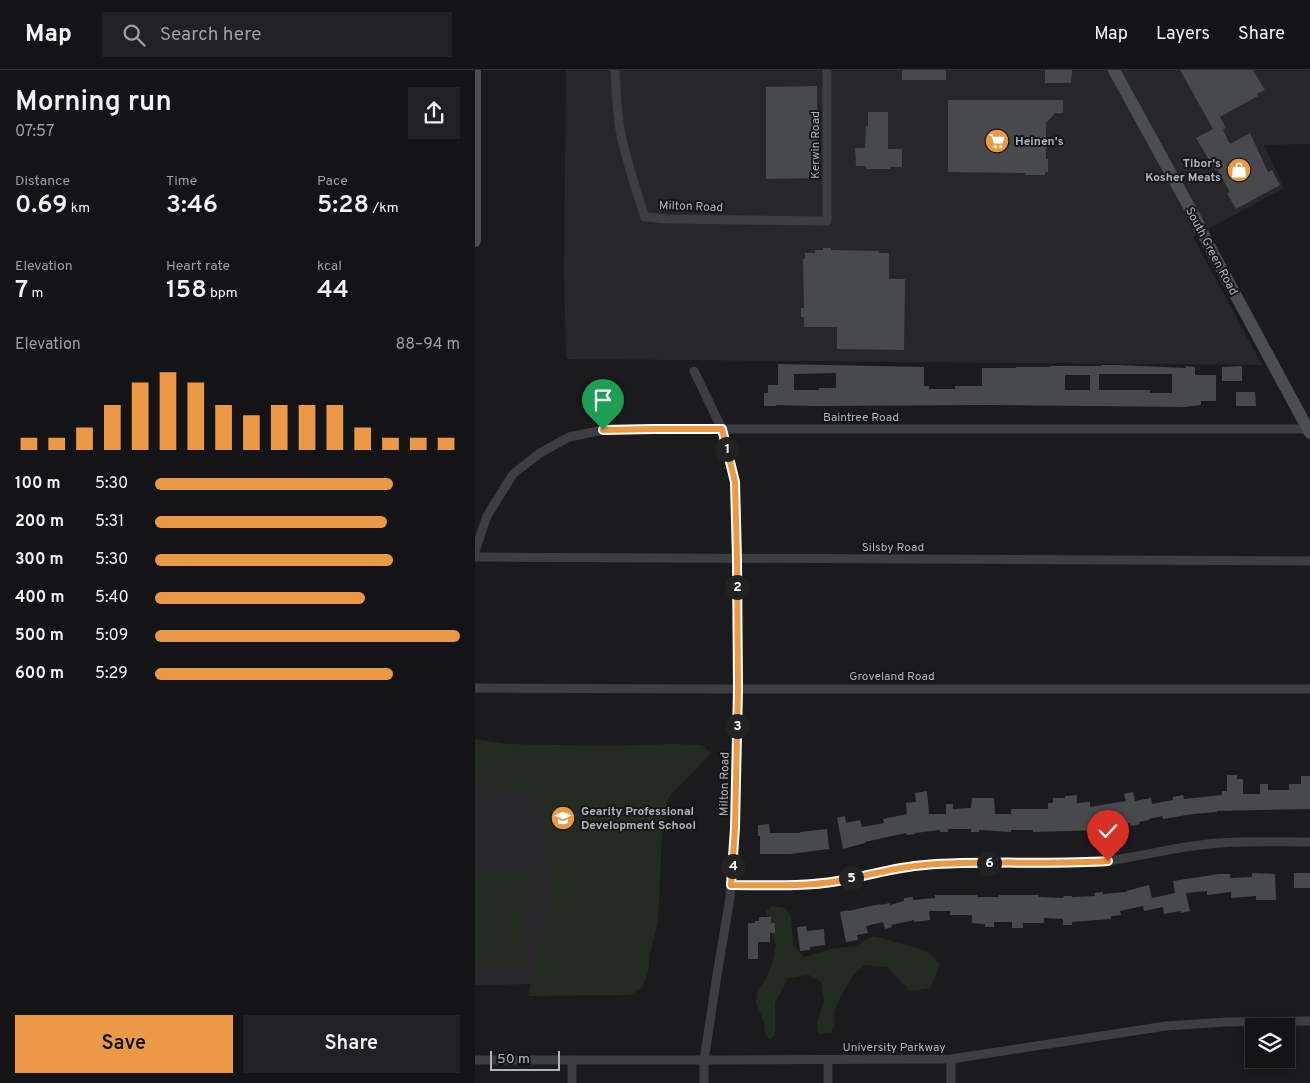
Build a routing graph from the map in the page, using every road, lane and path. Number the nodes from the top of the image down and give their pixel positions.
1 (475, 70) edge
2 (615, 70) edge
3 (827, 70) edge
4 (1114, 70) edge
5 (827, 221) joint
6 (475, 240) edge
7 (694, 371) dead end
8 (722, 429) junction
9 (1309, 431) edge
10 (475, 550) edge
11 (475, 557) edge
12 (737, 559) junction
13 (1310, 561) edge
14 (475, 688) edge
15 (738, 689) junction
16 (1310, 689) edge
17 (1310, 842) edge
18 (731, 885) junction
19 (1310, 1021) edge
20 (951, 1059) junction
21 (475, 1060) edge
22 (572, 1060) junction
23 (705, 1060) junction
24 (828, 1060) junction
25 (572, 1083) edge
26 (704, 1083) edge
27 (828, 1083) edge
28 (951, 1083) edge

1 - 6 main road
2 - 5 street, Milton Road
3 - 5 street, Kerwin Road
4 - 9 main road, South Green Road
7 - 8 street, Milton Road
8 - 9 street, Baintree Road
8 - 10 street, Baintree Road
8 - 12 street, Milton Road
11 - 12 street, Silsby Road
12 - 13 street, Silsby Road
12 - 15 street, Milton Road
14 - 15 street, Groveland Road
15 - 16 street, Groveland Road
15 - 18 street, Milton Road
17 - 18 street
18 - 23 street, Milton Road
19 - 20 street, University Parkway
20 - 24 street, University Parkway
20 - 28 street
21 - 22 street, University Parkway
22 - 23 street, University Parkway
22 - 25 street
23 - 24 street, University Parkway
23 - 26 street, Milton Road
24 - 27 street

